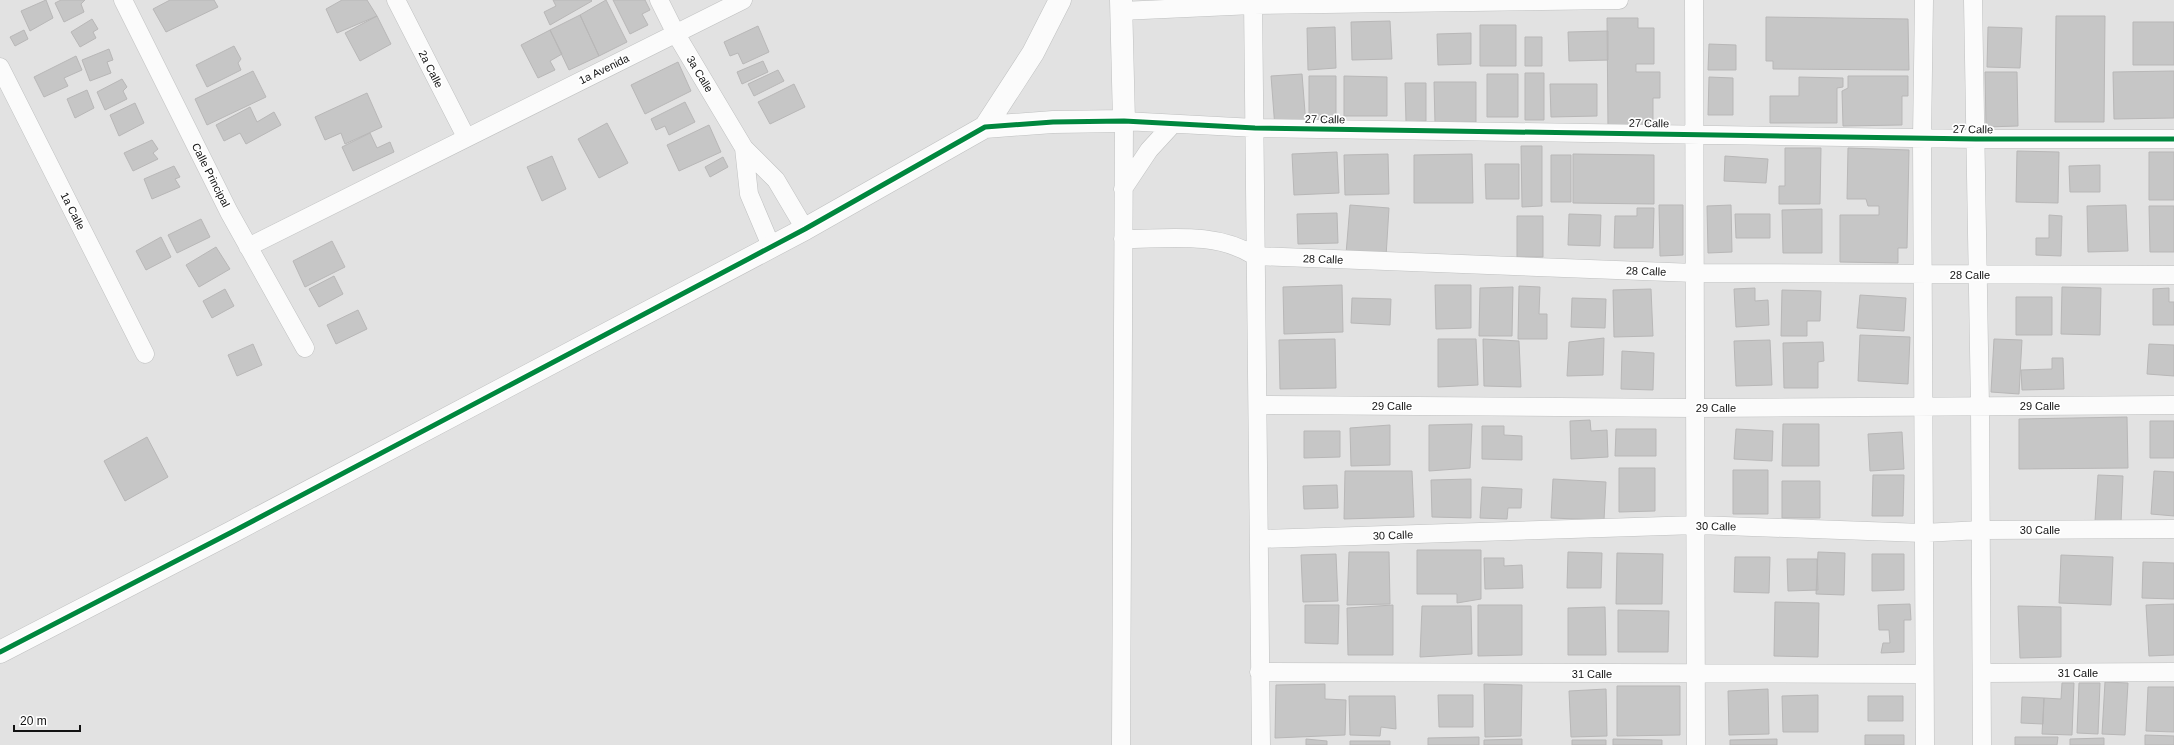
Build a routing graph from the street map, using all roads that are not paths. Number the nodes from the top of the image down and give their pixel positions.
1 (123, 0) edge
2 (396, 0) edge
3 (659, 0) edge
4 (743, 0) edge
5 (1060, 0) edge
6 (1620, 0) edge
7 (1694, 0) edge
8 (1924, 0) edge
9 (1973, 0) edge
10 (1253, 3) edge
11 (1121, 5) edge
12 (676, 34) junction
13 (0, 67) edge
14 (1124, 121) junction
15 (1172, 125) junction
16 (985, 126) junction
17 (1255, 128) junction
18 (1694, 134) junction
19 (466, 137) junction
20 (1922, 138) junction
21 (1976, 139) junction
22 (2174, 139) edge
23 (744, 148) junction
24 (1123, 189) junction
25 (805, 228) junction
26 (1123, 239) junction
27 (771, 246) junction
28 (248, 247) junction
29 (1255, 256) junction
30 (1695, 273) junction
31 (1923, 274) junction
32 (1977, 275) junction
33 (2174, 275) edge
34 (305, 348) dead end
35 (145, 354) dead end
36 (1259, 405) junction
37 (2174, 405) edge
38 (1923, 407) junction
39 (1980, 407) junction
40 (1695, 408) junction
41 (1697, 526) junction
42 (2174, 529) edge
43 (1981, 530) junction
44 (1923, 533) junction
45 (1259, 539) junction
46 (0, 652) edge
47 (1259, 672) junction
48 (2174, 672) edge
49 (1982, 673) junction
50 (1696, 674) junction
51 (1924, 674) junction
52 (1121, 745) edge
53 (1261, 745) edge
54 (1696, 745) edge
55 (1925, 745) edge
56 (1982, 745) edge

1 - 28 street, Calle Principal
2 - 19 street, 2a Calle
3 - 12 street, 3a Calle
4 - 12 street, 1a Avenida
5 - 16 street
6 - 10 street
7 - 18 street
8 - 20 street
9 - 21 street
10 - 11 street
10 - 17 street
11 - 14 street
12 - 19 street, 1a Avenida
12 - 23 street, 3a Calle
13 - 35 street, 1a Calle
14 - 15 street, 27 Calle
14 - 16 street
14 - 24 street
15 - 17 street, 27 Calle
15 - 24 street
16 - 25 street
17 - 18 street, 27 Calle
17 - 29 street
18 - 20 street, 27 Calle
18 - 30 street
19 - 28 street, 1a Avenida
20 - 21 street, 27 Calle
20 - 31 street
21 - 22 street, 27 Calle
21 - 32 street
23 - 25 street, 3a Calle
23 - 27 street, 3a Calle
24 - 26 street
25 - 27 street
26 - 29 street, 28 Calle
26 - 52 street
27 - 46 street
28 - 34 street, Calle Principal
29 - 30 street, 28 Calle
29 - 36 street
30 - 31 street, 28 Calle
30 - 40 street
31 - 32 street, 28 Calle
31 - 38 street
32 - 33 street, 28 Calle
32 - 39 street
36 - 40 street, 29 Calle
36 - 45 street
37 - 39 street, 29 Calle
38 - 39 street, 29 Calle
38 - 40 street, 29 Calle
38 - 44 street
39 - 43 street
40 - 41 street
41 - 44 street, 30 Calle
41 - 45 street, 30 Calle
41 - 50 street
42 - 43 street, 30 Calle
43 - 44 street, 30 Calle
43 - 49 street
44 - 51 street
45 - 47 street
47 - 50 street, 31 Calle
47 - 53 street
48 - 49 street, 31 Calle
49 - 56 street
50 - 51 street, 31 Calle
50 - 54 street
51 - 55 street

